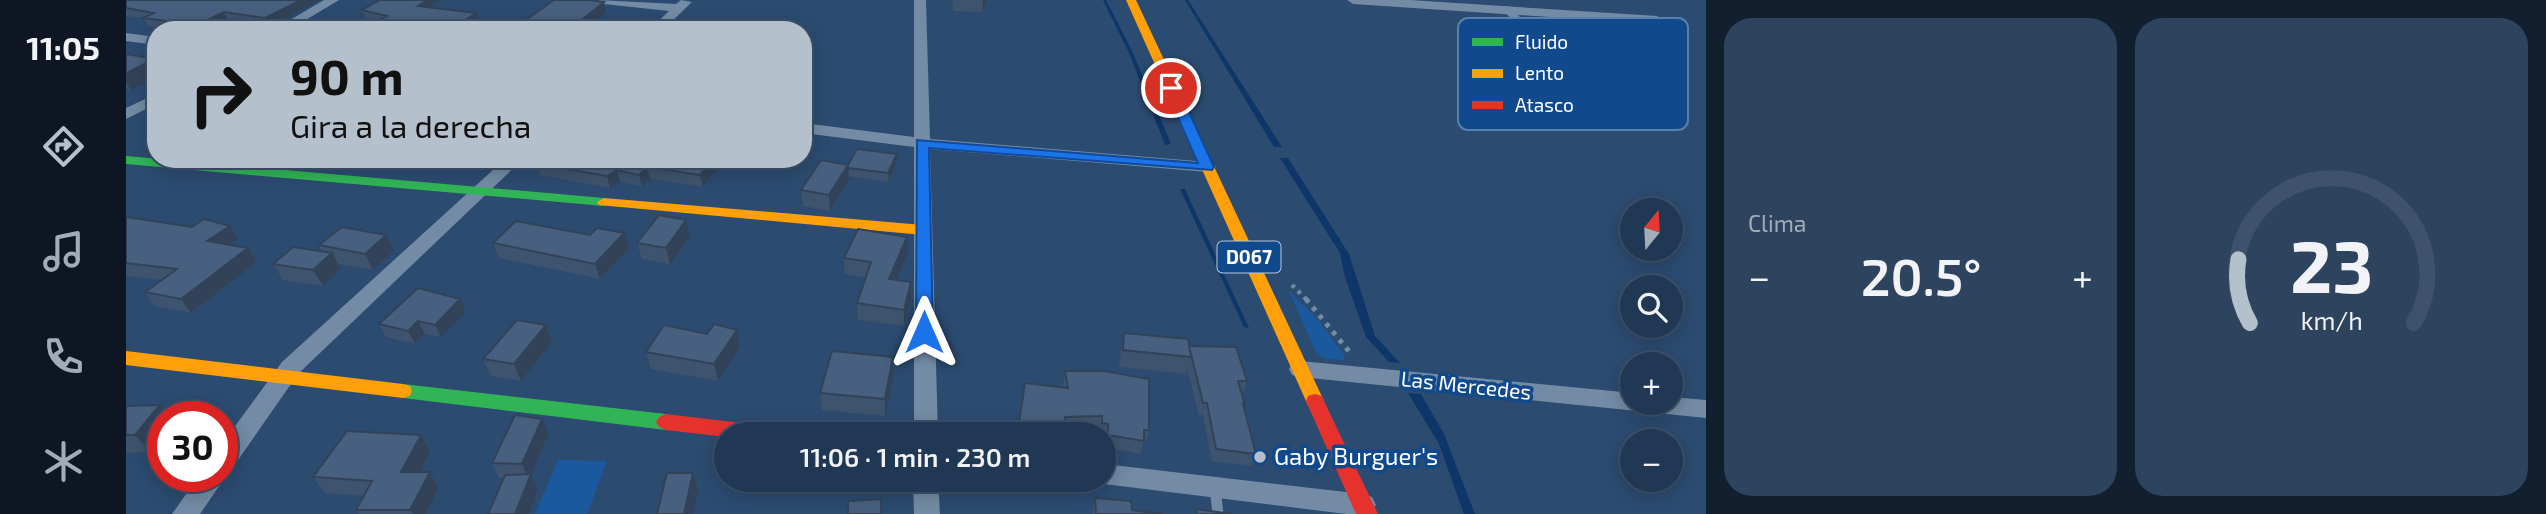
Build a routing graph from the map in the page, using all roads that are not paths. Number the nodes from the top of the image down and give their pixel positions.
1 (333, 0) edge
2 (604, 0) edge
3 (920, 0) edge
4 (1131, 0) edge
5 (1353, 0) edge
6 (683, 4) edge
7 (1507, 10) junction
8 (1516, 18) edge
9 (1627, 18) edge
10 (295, 21) edge
11 (665, 21) edge
12 (126, 37) edge
13 (147, 40) edge
14 (147, 103) edge
15 (126, 114) edge
16 (812, 129) edge
17 (922, 143) junction
18 (126, 160) edge
19 (147, 162) edge
20 (1208, 167) junction
21 (218, 168) edge
22 (505, 168) edge
23 (481, 191) junction
24 (923, 230) junction
25 (126, 358) edge
26 (1300, 369) junction
27 (285, 377) junction
28 (1620, 400) edge
29 (1683, 407) edge
30 (1706, 409) edge
31 (926, 422) edge
32 (714, 428) edge
33 (238, 441) edge
34 (1116, 475) edge
35 (1215, 487) junction
36 (201, 492) edge
37 (926, 492) edge
38 (1365, 509) edge
39 (185, 514) edge
40 (927, 514) edge
41 (1218, 514) edge

1 - 10 street
2 - 6 street
3 - 17 street
4 - 20 street, D067
5 - 7 street
6 - 11 street
7 - 8 lane
7 - 9 street
12 - 13 street
14 - 15 street
16 - 17 street
17 - 20 street
17 - 24 street
18 - 19 street
20 - 26 street, D067
21 - 23 street
22 - 23 street
23 - 24 street
23 - 27 street
24 - 31 street
25 - 27 street
26 - 28 street, Las Mercedes
26 - 38 street, D067
27 - 32 street
27 - 33 street
29 - 30 street, Las Mercedes
34 - 35 street
35 - 38 street
35 - 41 lane
36 - 39 street
37 - 40 street

